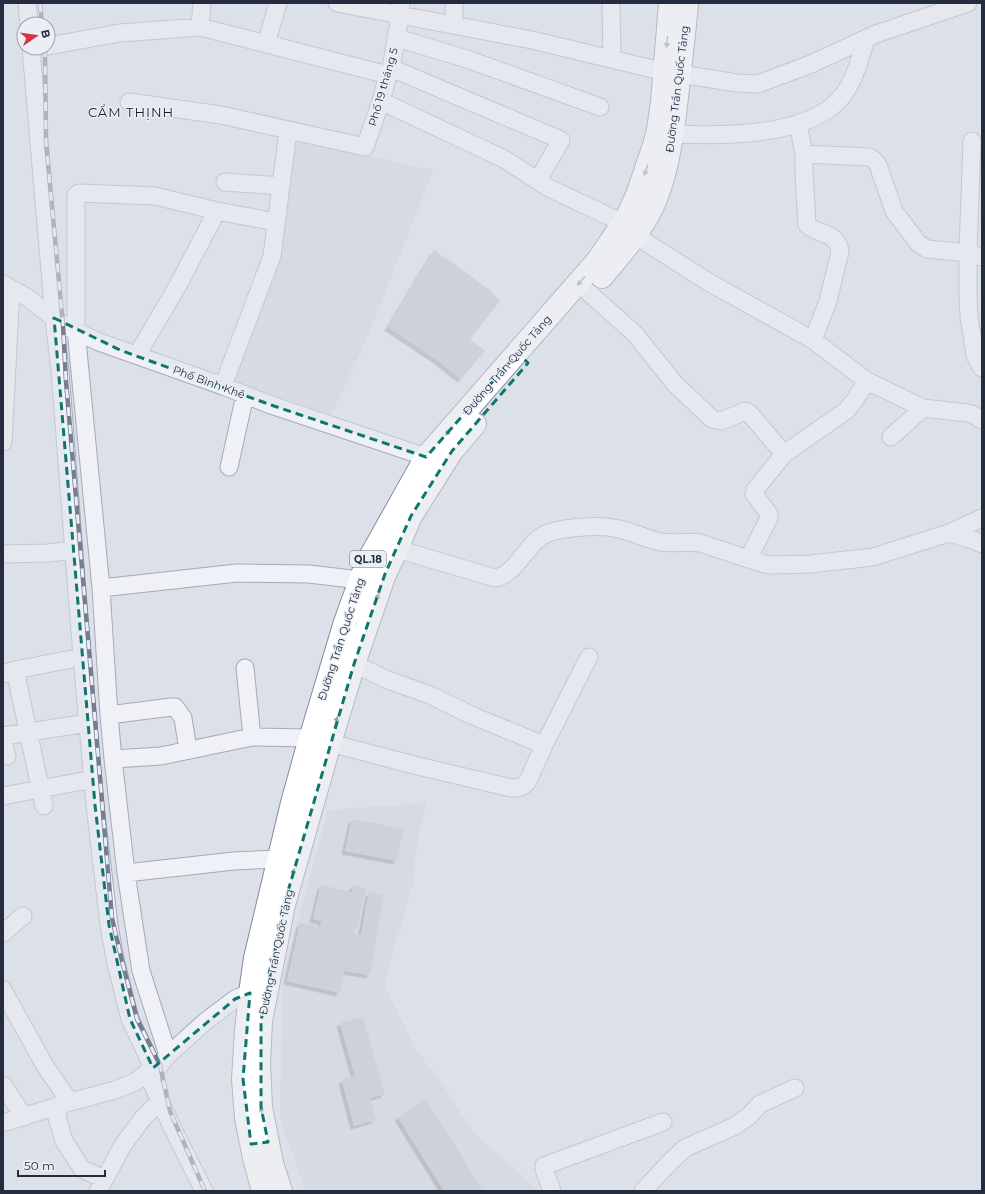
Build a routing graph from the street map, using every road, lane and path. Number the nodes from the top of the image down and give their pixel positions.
1 (27, 3) edge
2 (202, 3) edge
3 (278, 3) edge
4 (337, 3) edge
5 (454, 3) edge
6 (610, 3) edge
7 (670, 3) edge
8 (687, 3) edge
9 (968, 3) edge
10 (400, 9) edge
11 (28, 16) edge
12 (454, 24) junction
13 (200, 27) junction
14 (397, 38) junction
15 (866, 40) junction
16 (266, 44) junction
17 (56, 45) edge
18 (32, 56) edge
19 (612, 59) junction
20 (390, 71) junction
21 (672, 73) junction
22 (382, 101) junction
23 (129, 102) dead end
24 (600, 108) dead end
25 (798, 123) junction
26 (288, 131) junction
27 (672, 134) junction
28 (972, 141) dead end
29 (804, 154) junction
30 (538, 180) junction
31 (225, 182) dead end
32 (281, 186) junction
33 (217, 212) junction
34 (276, 222) junction
35 (630, 229) junction
36 (975, 255) edge
37 (7, 287) edge
38 (589, 292) junction
39 (54, 318) junction
40 (76, 330) junction
41 (813, 340) junction
42 (137, 355) junction
43 (523, 358) junction
44 (982, 368) edge
45 (867, 381) junction
46 (223, 386) junction
47 (245, 395) junction
48 (923, 408) junction
49 (982, 420) edge
50 (891, 437) dead end
51 (3, 442) edge
52 (784, 454) junction
53 (426, 457) junction
54 (229, 467) dead end
55 (982, 518) edge
56 (949, 533) junction
57 (982, 544) edge
58 (74, 550) junction
59 (397, 550) junction
60 (3, 554) edge
61 (748, 559) junction
62 (360, 580) junction
63 (101, 588) junction
64 (82, 657) junction
65 (589, 657) dead end
66 (354, 664) junction
67 (245, 668) dead end
68 (9, 672) edge
69 (109, 715) junction
70 (88, 723) junction
71 (29, 732) junction
72 (3, 736) edge
73 (252, 737) junction
74 (320, 741) junction
75 (544, 745) junction
76 (188, 750) junction
77 (113, 759) junction
78 (93, 778) junction
79 (41, 788) junction
80 (3, 796) edge
81 (44, 806) dead end
82 (278, 859) junction
83 (126, 873) junction
84 (23, 916) dead end
85 (3, 933) edge
86 (3, 990) edge
87 (250, 993) junction
88 (168, 1055) junction
89 (153, 1068) junction
90 (3, 1085) edge
91 (795, 1088) dead end
92 (160, 1101) junction
93 (65, 1103) junction
94 (24, 1117) junction
95 (663, 1122) dead end
96 (3, 1123) edge
97 (259, 1143) junction
98 (101, 1185) edge
99 (198, 1189) edge
100 (263, 1191) edge
101 (281, 1191) edge
102 (552, 1191) edge
103 (643, 1191) edge

1 - 11 street
2 - 13 street
3 - 16 street
4 - 10 street
5 - 12 street
6 - 19 street
7 -> 21 highway, Đường Trần Quốc Tảng / QL.18
8 - 21 highway, Đường Trần Quốc Tảng / QL.18
9 - 15 street
10 - 12 street
10 - 14 street, Phố 19 tháng 5
12 - 19 street
13 - 16 street
13 - 17 street
14 - 20 street, Phố 19 tháng 5
14 - 24 street
15 - 21 street
15 - 25 street
16 - 20 street
18 - 39 street
19 - 21 street
20 - 22 street, Phố 19 tháng 5
20 - 30 street
21 - 27 highway, Đường Trần Quốc Tảng / QL.18
21 -> 35 highway, Đường Trần Quốc Tảng / QL.18
22 - 26 street, Phố 19 tháng 5
22 - 30 street
23 - 26 street
25 - 27 street
25 - 29 street
26 - 32 street
27 - 35 highway, Đường Trần Quốc Tảng / QL.18
28 - 36 street
29 - 36 street
29 - 41 street
30 - 35 street
31 - 32 street
32 - 34 street
33 - 34 street
33 - 40 street
33 - 42 street
34 - 46 street
35 - 38 highway, Đường Trần Quốc Tảng / QL.18
35 - 41 street
35 -> 43 highway, Đường Trần Quốc Tảng / QL.18
36 - 44 street
37 - 39 street, Phố Bình Khê
37 - 51 street
38 - 43 highway, Đường Trần Quốc Tảng / QL.18
38 - 52 street
39 - 40 street, Phố Bình Khê
39 - 58 street
40 - 42 street, Phố Bình Khê
40 - 63 street
41 - 45 street
42 - 46 street, Phố Bình Khê
43 -> 53 highway, Đường Trần Quốc Tảng / QL.18
43 - 59 highway, Đường Trần Quốc Tảng / QL.18
45 - 48 street
45 - 52 street
46 - 47 street, Phố Bình Khê
47 - 53 street, Phố Bình Khê
47 - 54 street
48 - 49 street
48 - 50 street
52 - 61 street
53 - 62 highway, Đường Trần Quốc Tảng / QL.18
55 - 56 street
56 - 57 street
56 - 61 street
58 - 60 street
58 - 64 street
59 - 61 street
66 -> 59 highway, Đường Trần Quốc Tảng / QL.18
62 - 63 street
62 - 74 highway, Đường Trần Quốc Tảng / QL.18
63 - 69 street
64 - 68 street
64 - 70 street
65 - 75 street
74 -> 66 highway, Đường Trần Quốc Tảng / QL.18
66 - 75 street
67 - 73 street
68 - 71 street
69 - 76 street
69 - 77 street
70 - 71 street
70 - 78 street
71 - 72 street
71 - 79 street
73 - 74 street
73 - 76 street
74 - 75 street
74 - 82 highway, Đường Trần Quốc Tảng / QL.18
97 -> 74 highway, Đường Trần Quốc Tảng / QL.18
76 - 77 street
77 - 83 street
78 - 79 street
78 - 89 street
79 - 80 street
79 - 81 street
82 - 83 street
82 - 87 highway, Đường Trần Quốc Tảng / QL.18
83 - 88 street
84 - 85 street
86 - 93 street
87 - 88 street
87 - 97 highway, Đường Trần Quốc Tảng / QL.18
88 - 89 street
89 - 92 street
89 - 93 street
90 - 94 street
91 - 103 street
92 - 98 street
92 - 99 street
93 - 94 street
93 - 98 street
94 - 96 street
95 - 102 street
97 - 100 highway, Đường Trần Quốc Tảng / QL.18
97 - 101 highway, Đường Trần Quốc Tảng / QL.18

